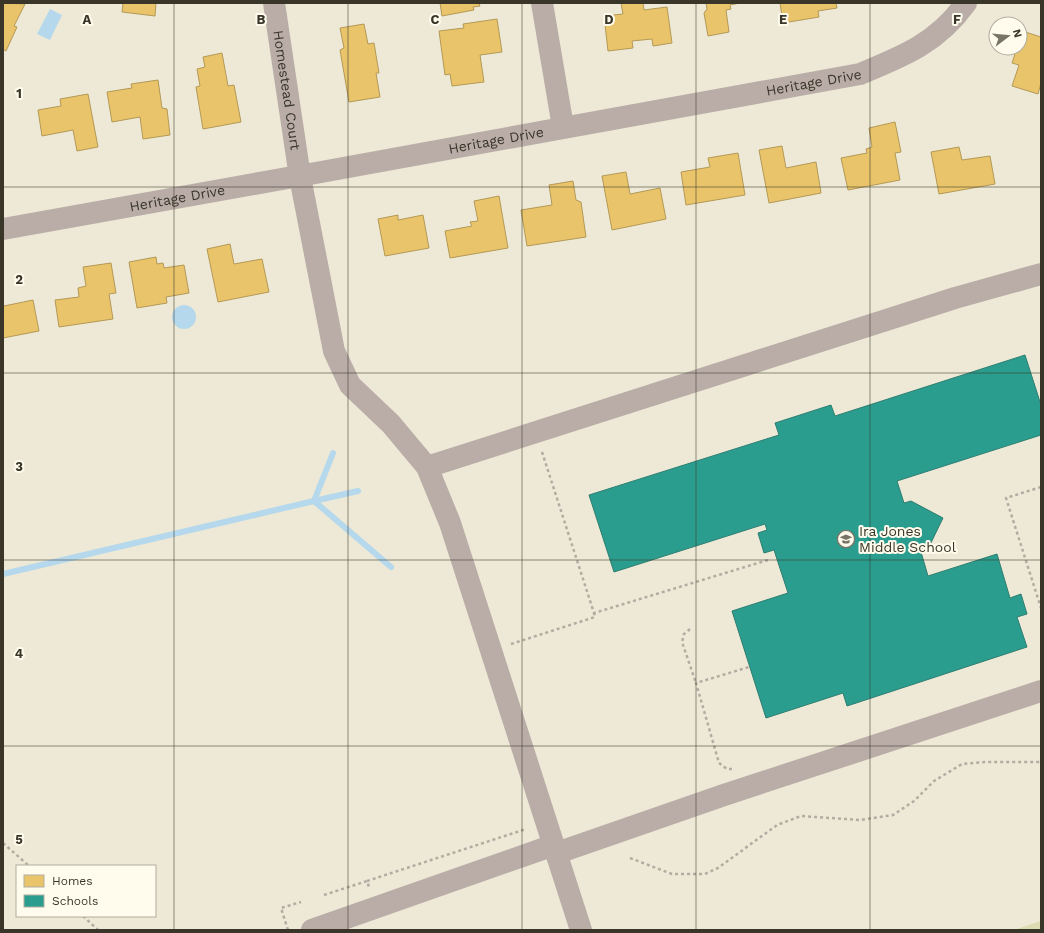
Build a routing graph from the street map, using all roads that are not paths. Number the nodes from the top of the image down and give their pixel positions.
1 (274, 3) edge
2 (542, 3) edge
3 (966, 3) edge
4 (563, 126) junction
5 (300, 177) junction
6 (3, 229) edge
7 (1041, 274) edge
8 (427, 467) junction
9 (1041, 691) edge
10 (555, 849) junction
11 (312, 930) edge
12 (581, 930) edge

1 - 5 street, Homestead Court
2 - 4 street
3 - 4 street, Heritage Drive
4 - 5 street, Heritage Drive
5 - 6 street, Heritage Drive
5 - 8 street, Homestead Court
7 - 8 street
8 - 10 street, Homestead Court
9 - 10 street
10 - 11 street
10 - 12 street, Homestead Court

